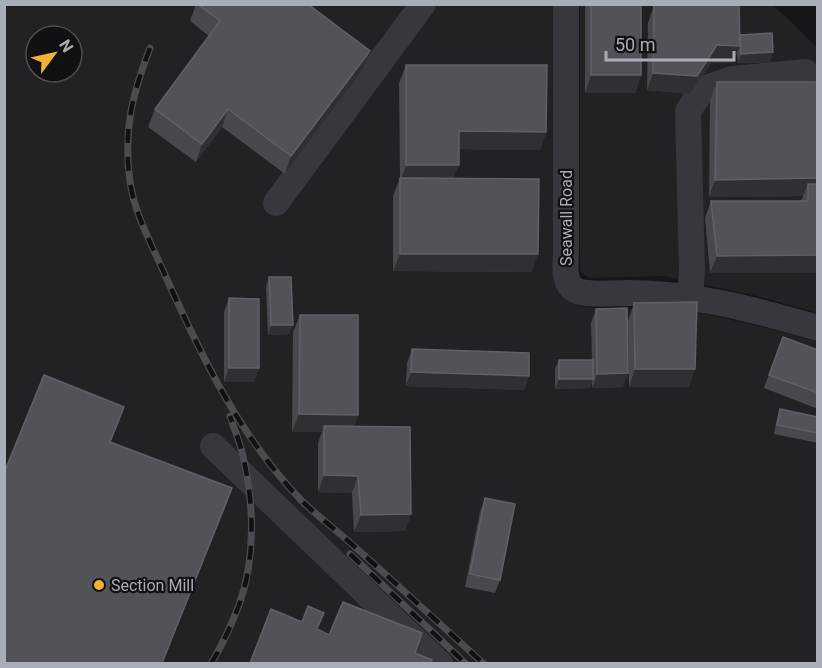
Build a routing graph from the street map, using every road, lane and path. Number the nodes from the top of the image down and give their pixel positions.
1 (423, 4) edge
2 (566, 4) edge
3 (806, 72) dead end
4 (276, 203) dead end
5 (690, 297) junction
6 (818, 328) edge
7 (213, 446) dead end
8 (440, 663) edge

1 - 4 street
2 - 5 street, Seawall Road
3 - 5 street
5 - 6 street, Seawall Road
7 - 8 street

